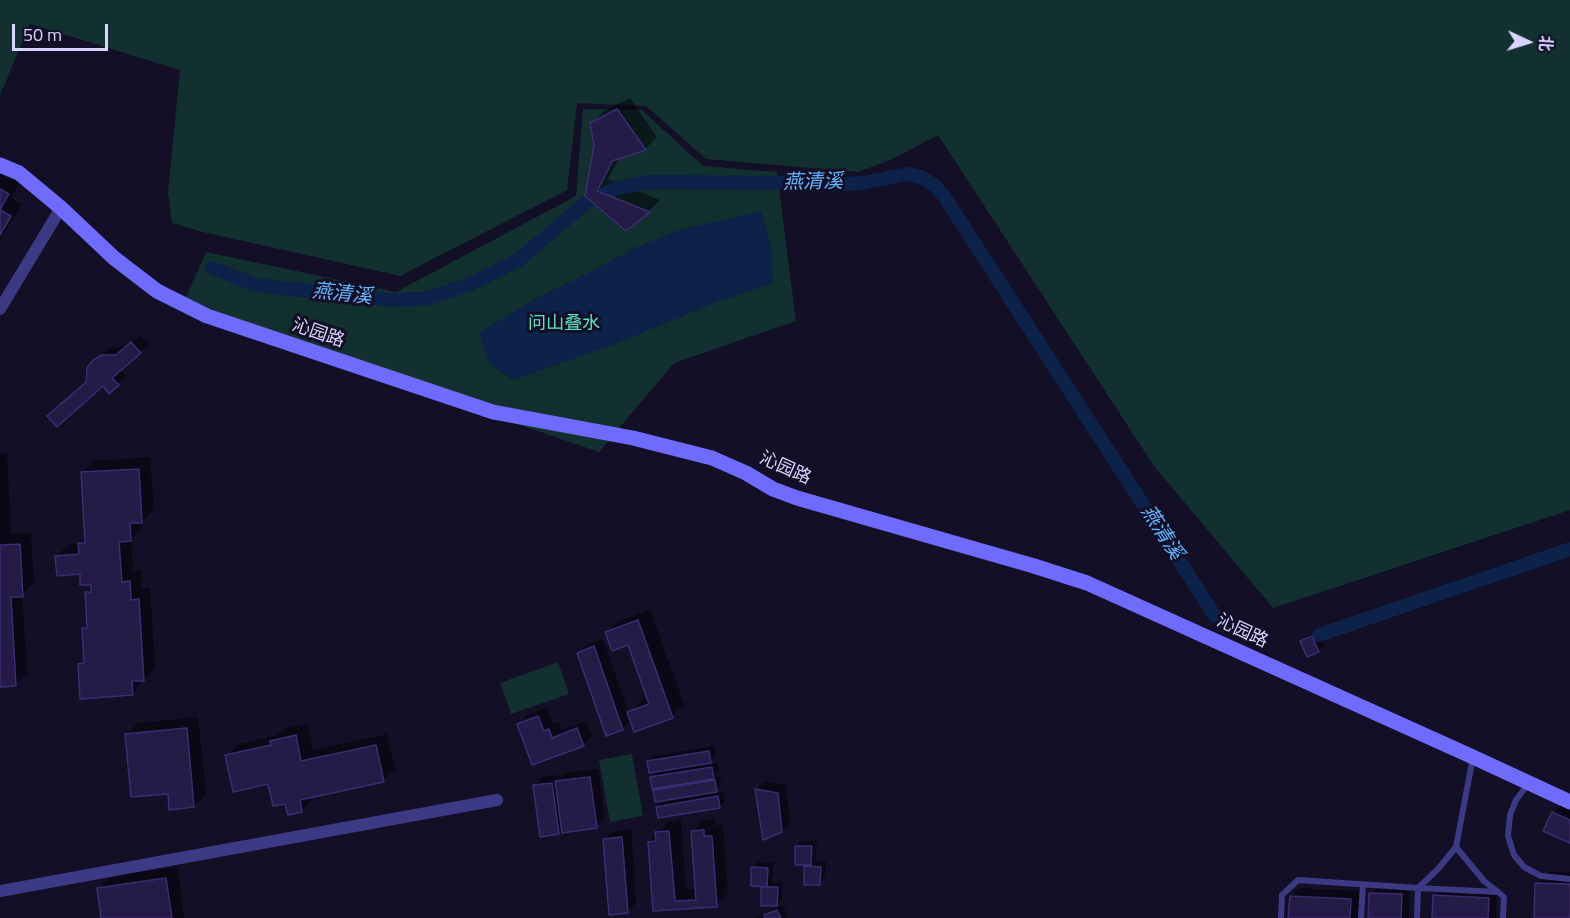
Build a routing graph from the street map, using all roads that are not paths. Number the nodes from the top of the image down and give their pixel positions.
1 (0, 165) edge
2 (61, 208) junction
3 (0, 309) edge
4 (1473, 757) junction
5 (1528, 783) junction
6 (497, 800) dead end
7 (1570, 802) edge
8 (1456, 847) junction
9 (1570, 879) edge
10 (1363, 885) junction
11 (1418, 888) junction
12 (0, 891) edge
13 (1498, 892) junction
14 (1281, 918) edge
15 (1361, 918) edge
16 (1417, 918) edge
17 (1503, 918) edge

1 - 2 street, 沁园路
2 - 3 street
2 - 4 street, 沁园路
4 - 5 street, 沁园路
4 - 8 lane
5 - 7 street, 沁园路
5 - 9 lane
6 - 12 street
8 - 11 lane
8 - 13 lane
10 - 11 lane
10 - 14 lane
10 - 15 lane
11 - 13 lane
11 - 16 lane
13 - 17 lane

